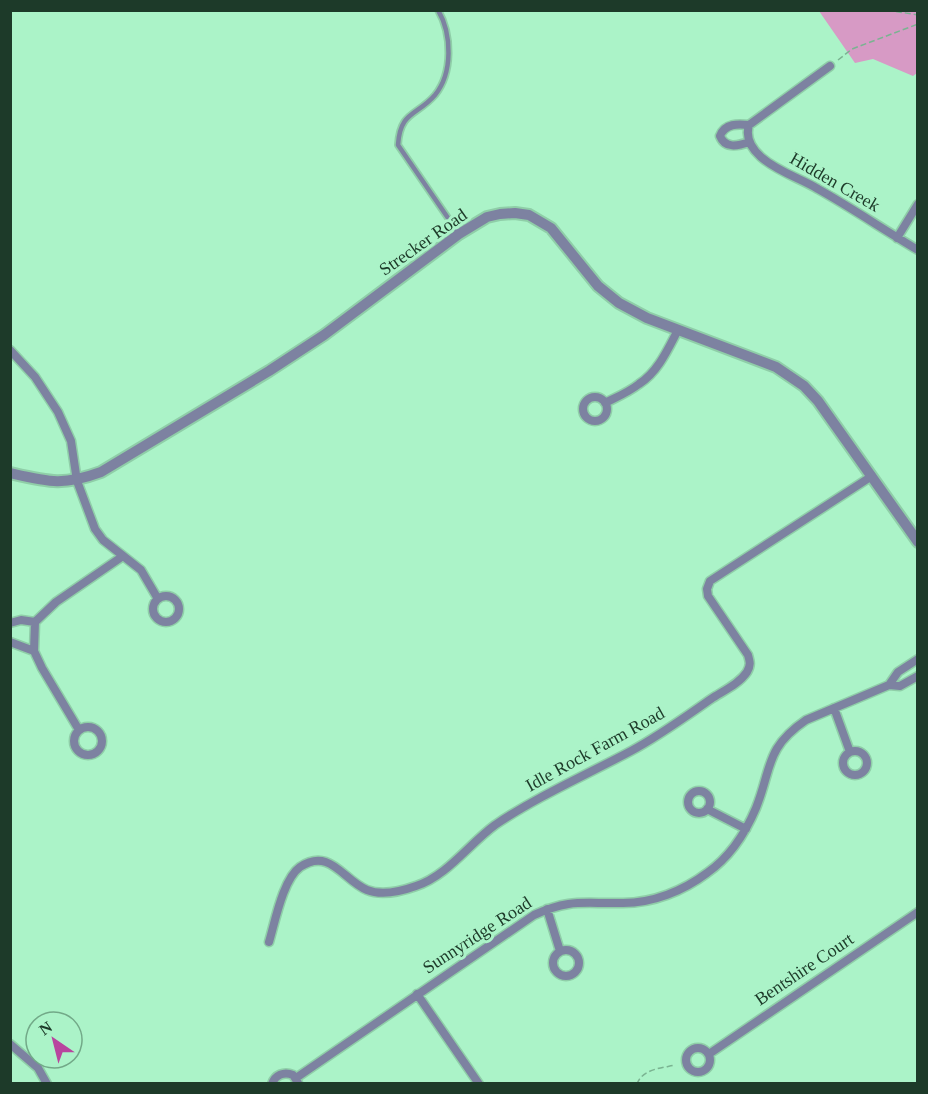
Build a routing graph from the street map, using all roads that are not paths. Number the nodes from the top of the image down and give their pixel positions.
1 (438, 10) edge
2 (830, 66) road end
3 (748, 128) junction
4 (749, 142) junction
5 (918, 204) edge
6 (459, 234) junction
7 (897, 238) junction
8 (918, 250) edge
9 (678, 330) junction
10 (10, 350) edge
11 (605, 403) dead end
12 (10, 472) edge
13 (872, 476) junction
14 (77, 481) junction
15 (918, 542) edge
16 (123, 556) junction
17 (158, 599) dead end
18 (35, 622) junction
19 (10, 623) edge
20 (10, 642) edge
21 (34, 651) junction
22 (918, 659) edge
23 (918, 676) edge
24 (889, 685) junction
25 (834, 708) junction
26 (79, 730) dead end
27 (850, 752) dead end
28 (707, 809) dead end
29 (746, 829) junction
30 (547, 909) junction
31 (918, 912) edge
32 (269, 942) dead end
33 (560, 951) dead end
34 (417, 994) junction
35 (10, 1044) edge
36 (709, 1054) dead end
37 (297, 1081) edge
38 (46, 1083) edge
39 (272, 1083) edge
40 (479, 1083) edge

1 - 6 lane
2 - 3 street
3 - 4 street
3 - 4 street
4 - 7 street, Hidden Creek
5 - 7 street
6 - 9 street, Strecker Road
6 - 14 street, Strecker Road
7 - 8 street, Hidden Creek
9 - 11 street
9 - 13 street, Strecker Road
10 - 14 street
12 - 14 street, Strecker Road
13 - 15 street, Strecker Road
13 - 32 street, Idle Rock Farm Road
14 - 16 street
16 - 17 street
16 - 18 street
18 - 19 street
18 - 21 street
20 - 21 street
21 - 26 street
22 - 24 street, Sunnyridge Road
23 - 24 street, Sunnyridge Road
24 - 25 street, Sunnyridge Road
25 - 27 street
25 - 29 street, Sunnyridge Road
28 - 29 street
29 - 30 street, Sunnyridge Road
30 - 33 street
30 - 34 street, Sunnyridge Road
31 - 36 street, Bentshire Court
34 - 37 street, Sunnyridge Road
34 - 40 street
35 - 38 street
37 - 39 street, Sunnyridge Road

